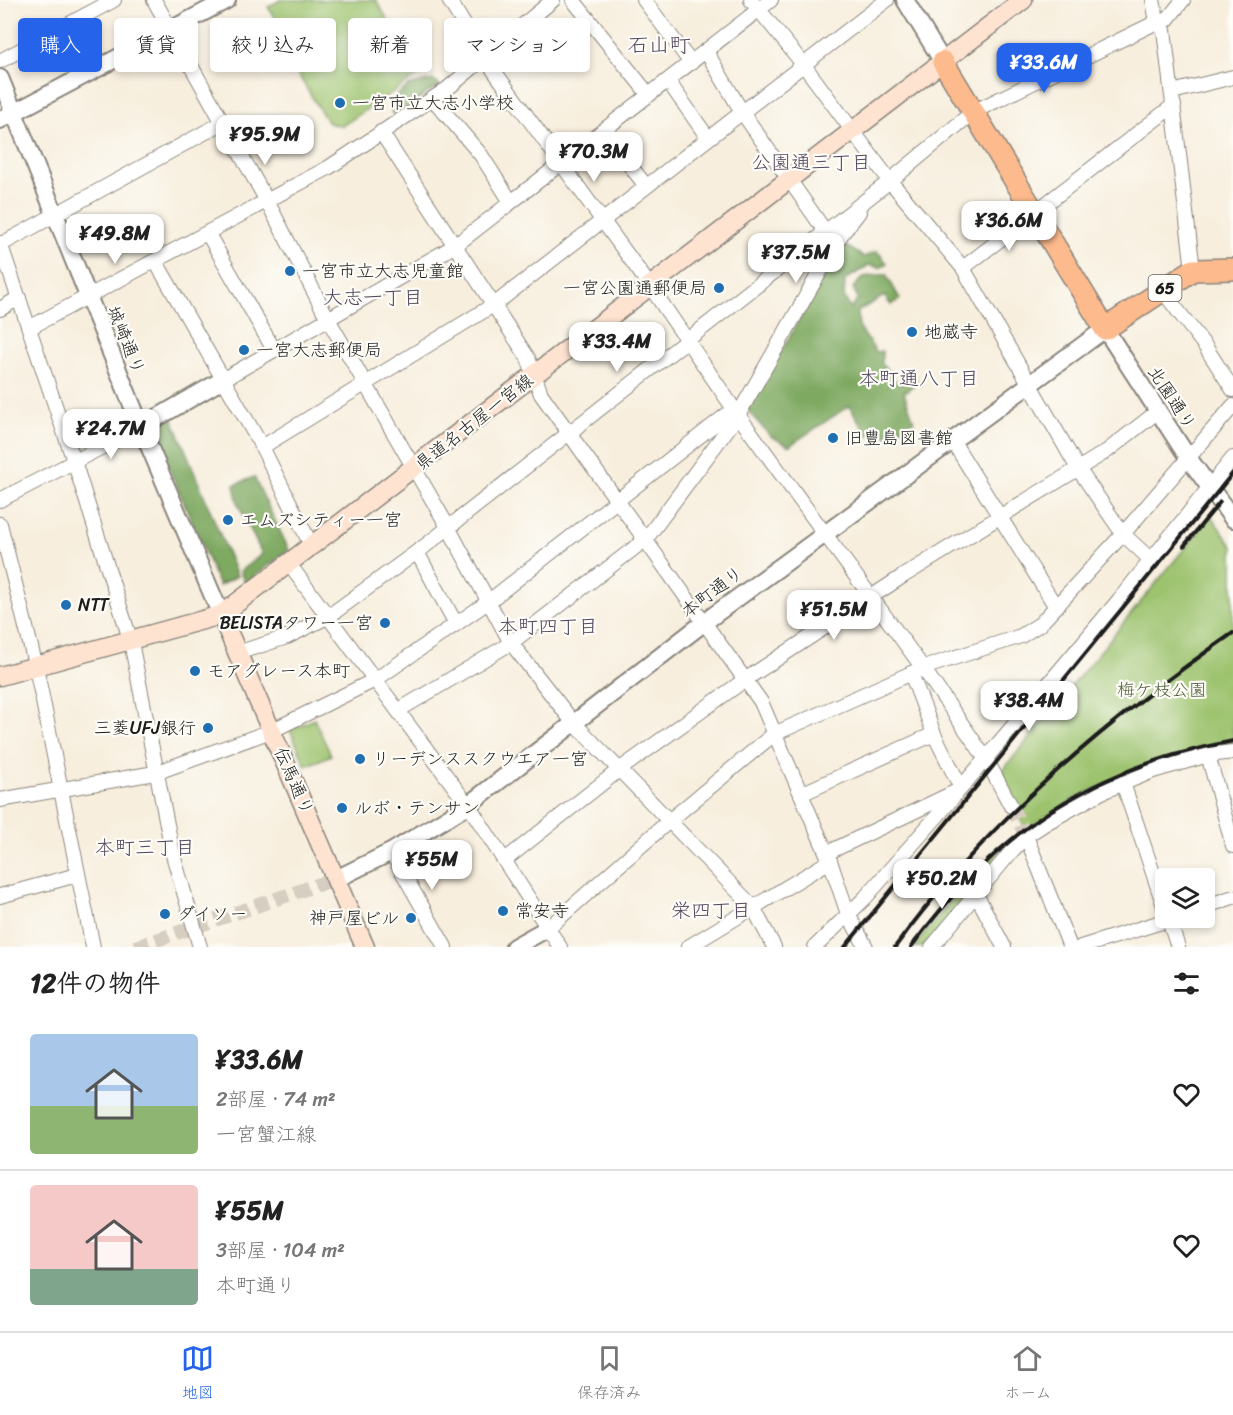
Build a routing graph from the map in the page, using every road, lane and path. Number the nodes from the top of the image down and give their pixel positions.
1 (114, 0) edge
2 (154, 0) edge
3 (227, 0) edge
4 (449, 0) edge
5 (554, 0) edge
6 (573, 0) edge
7 (644, 0) edge
8 (771, 0) edge
9 (887, 0) edge
10 (905, 0) edge
11 (1023, 0) edge
12 (1153, 0) edge
13 (1184, 0) edge
14 (537, 5) edge
15 (755, 5) edge
16 (165, 18) edge
17 (192, 18) edge
18 (460, 18) edge
19 (524, 18) edge
20 (1157, 22) junction
21 (706, 51) junction
22 (114, 60) edge
23 (0, 61) edge
24 (943, 62) junction
25 (691, 63) junction
26 (803, 64) junction
27 (194, 72) edge
28 (466, 72) edge
29 (495, 72) edge
30 (1233, 77) edge
31 (0, 78) edge
32 (668, 81) junction
33 (649, 95) junction
34 (433, 99) junction
35 (1173, 99) junction
36 (742, 112) junction
37 (973, 112) junction
38 (7, 117) edge
39 (222, 123) junction
40 (853, 130) junction
41 (603, 131) junction
42 (381, 132) junction
43 (708, 138) junction
44 (561, 164) junction
45 (789, 179) junction
46 (890, 181) junction
47 (646, 186) junction
48 (267, 201) junction
49 (511, 202) junction
50 (1034, 212) junction
51 (55, 216) junction
52 (602, 221) junction
53 (825, 231) junction
54 (207, 234) junction
55 (838, 241) junction
56 (0, 244) edge
57 (456, 245) junction
58 (156, 262) junction
59 (963, 268) junction
60 (1233, 269) edge
61 (1193, 270) junction
62 (650, 286) junction
63 (1162, 290) junction
64 (87, 297) junction
65 (19, 298) junction
66 (495, 304) junction
67 (0, 309) edge
68 (328, 319) junction
69 (29, 328) junction
70 (1105, 329) junction
71 (685, 339) junction
72 (274, 350) junction
73 (534, 374) junction
74 (224, 379) junction
75 (365, 384) junction
76 (1028, 384) junction
77 (1233, 390) edge
78 (1233, 406) edge
79 (736, 412) junction
80 (1157, 412) junction
81 (141, 427) junction
82 (568, 432) junction
83 (952, 440) junction
84 (262, 447) junction
85 (1233, 458) edge
86 (1189, 459) junction
87 (74, 461) junction
88 (1077, 467) junction
89 (414, 469) junction
90 (1209, 486) junction
91 (0, 500) edge
92 (617, 501) junction
93 (998, 517) junction
94 (1233, 519) edge
95 (0, 524) edge
96 (448, 527) junction
97 (826, 532) junction
98 (1122, 534) junction
99 (646, 539) junction
100 (312, 547) junction
101 (417, 552) junction
102 (1151, 560) junction
103 (289, 564) junction
104 (871, 597) junction
105 (488, 602) junction
106 (1056, 606) junction
107 (221, 615) junction
108 (329, 616) junction
109 (706, 621) junction
110 (456, 624) junction
111 (131, 642) junction
112 (511, 643) junction
113 (237, 654) junction
114 (36, 667) junction
115 (917, 670) junction
116 (0, 676) edge
117 (746, 679) junction
118 (375, 680) junction
119 (399, 710) junction
120 (573, 722) junction
121 (271, 731) junction
122 (774, 734) junction
123 (934, 734) junction
124 (1233, 752) edge
125 (1208, 755) junction
126 (986, 759) junction
127 (619, 770) junction
128 (155, 773) junction
129 (1123, 783) junction
130 (961, 789) junction
131 (62, 791) junction
132 (801, 794) junction
133 (0, 800) edge
134 (468, 805) junction
135 (1011, 806) tunnel mouth
136 (669, 821) junction
137 (1026, 836) junction
138 (1233, 846) edge
139 (391, 852) junction
140 (828, 857) junction
141 (505, 860) junction
142 (77, 875) junction
143 (1155, 876) edge
144 (338, 878) junction
145 (976, 894) junction
146 (0, 896) edge
147 (1233, 897) edge
148 (1215, 903) edge
149 (753, 907) junction
150 (848, 914) junction
151 (1155, 922) edge
152 (548, 928) junction
153 (1172, 928) edge
154 (93, 947) edge
155 (200, 947) edge
156 (366, 947) edge
157 (445, 947) edge
158 (514, 947) edge
159 (560, 947) edge
160 (688, 947) edge
161 (774, 947) edge
162 (815, 947) edge
163 (866, 947) edge
164 (932, 947) edge
165 (1004, 947) edge
166 (1070, 947) edge
167 (1081, 947) edge
168 (1178, 947) edge

1 - 23 street
2 - 16 street
3 - 17 street
4 - 18 street
5 - 14 street
6 - 33 street
7 - 25 street
8 - 15 street
9 - 26 street
10 - 24 street
11 - 24 main road, 県道名古屋一宮線
12 - 20 street
13 - 20 street
14 - 19 street
15 - 21 street
15 - 26 street
20 - 35 street
20 - 37 street
21 - 25 street
21 - 36 street
22 - 38 street
24 - 37 main road
24 - 40 main road, 県道名古屋一宮線
25 - 32 street
26 - 36 street
26 - 40 street
27 - 39 street
28 - 34 street
29 - 44 street
30 - 35 street
31 - 38 street, 城崎通り
32 - 33 street
32 - 43 street
33 - 41 street
34 - 42 street
34 - 49 street
35 - 50 street
35 - 61 street
36 - 43 street
36 - 45 street
37 - 46 street
37 - 50 main road
38 - 51 street, 城崎通り
39 - 48 street
39 - 51 street
40 - 45 main road, 県道名古屋一宮線
40 - 46 street
41 - 44 street
41 - 47 street
42 - 48 street
42 - 57 street
43 - 47 street
44 - 49 street
44 - 52 street
45 - 53 street
45 - 62 main road, 県道名古屋一宮線
46 - 53 street
46 - 55 street
46 - 59 street
47 - 52 street
48 - 54 street
48 - 68 street
49 - 57 street
50 - 59 street
50 - 70 main road
51 - 56 street
51 - 64 street, 城崎通り
52 - 62 street
52 - 66 street
53 - 55 street
53 - 71 street
54 - 58 street
54 - 72 street
55 - 79 street
56 - 65 street
57 - 66 street
57 - 68 street
58 - 64 street
58 - 74 street
59 - 76 street
60 - 61 main road, 65
61 - 63 main road, 65
62 - 71 street
62 - 73 main road, 県道名古屋一宮線
63 - 70 main road, 65
63 - 77 street
64 - 69 street
64 - 81 street, 城崎通り
65 - 67 street
65 - 69 street
66 - 73 street
66 - 75 street
68 - 72 street
68 - 75 street
69 - 87 street
70 - 76 street, 本町通り
70 - 80 street, 北園通り
71 - 79 street
71 - 82 street
72 - 74 street
73 - 82 street
73 - 89 main road, 県道名古屋一宮線
74 - 81 street
74 - 84 street
75 - 84 street
75 - 89 street
76 - 83 street, 本町通り
76 - 88 street
78 - 86 street
79 - 92 street
79 - 97 street
79 - 99 street
80 - 86 street, 北園通り
80 - 88 street
81 - 87 street
81 - 107 street, 城崎通り
82 - 92 street
82 - 96 street
83 - 93 street
83 - 97 street, 本町通り
84 - 100 street
85 - 90 street
86 - 90 street, 北園通り
86 - 98 street
87 - 91 street
87 - 111 street
88 - 93 street
88 - 98 street
89 - 96 street
89 - 100 main road, 県道名古屋一宮線
90 - 94 street, 北園通り
90 - 102 street
92 - 99 street
92 - 105 street
93 - 104 street
93 - 106 street
95 - 114 street
96 - 101 street
96 - 105 street
97 - 104 street
97 - 109 street, 本町通り
98 - 102 street
98 - 106 street
99 - 109 street
99 - 112 street
100 - 103 main road, 県道名古屋一宮線
101 - 108 street
101 - 110 street
102 - 126 street
103 - 107 main road, 県道名古屋一宮線
103 - 108 street
104 - 115 street
104 - 117 street
105 - 110 street
105 - 112 street
106 - 115 street
107 - 111 main road, 県道名古屋一宮線
107 - 113 main road, 伝馬通り
108 - 113 street
108 - 118 street
109 - 117 street
109 - 120 street, 本町通り
110 - 118 street
111 - 114 main road, 県道名古屋一宮線
111 - 128 street
112 - 119 street
112 - 120 street
113 - 121 main road, 伝馬通り
114 - 116 main road, 県道名古屋一宮線
114 - 131 street
115 - 122 street
115 - 123 street
115 - 126 street
117 - 122 street
117 - 127 street
118 - 119 street
118 - 121 street
119 - 134 street
120 - 127 street
120 - 134 street, 本町通り
121 - 128 street
121 - 144 main road, 伝馬通り
122 - 132 street
122 - 136 street
123 - 130 street
123 - 132 street
124 - 125 street
125 - 129 street
125 - 138 street
126 - 130 street
126 - 135 street
127 - 136 street
127 - 141 street
128 - 131 street
128 - 155 street
129 - 137 street
129 - 143 street
130 - 140 street
130 - 150 street
131 - 133 street
131 - 142 street
132 - 140 street
134 - 139 street, 本町通り
134 - 141 street
136 - 149 street
136 - 152 street
137 - 145 street
137 - 166 street
139 - 144 street, 本町通り
139 - 157 street
140 - 149 street
140 - 150 street
141 - 152 street
142 - 146 street
142 - 154 street
144 - 156 main road, 伝馬通り
145 - 164 street
145 - 165 street
147 - 148 street
149 - 160 street
149 - 161 street
150 - 162 street
150 - 163 street
151 - 167 street
152 - 158 street
152 - 159 street
153 - 168 street

